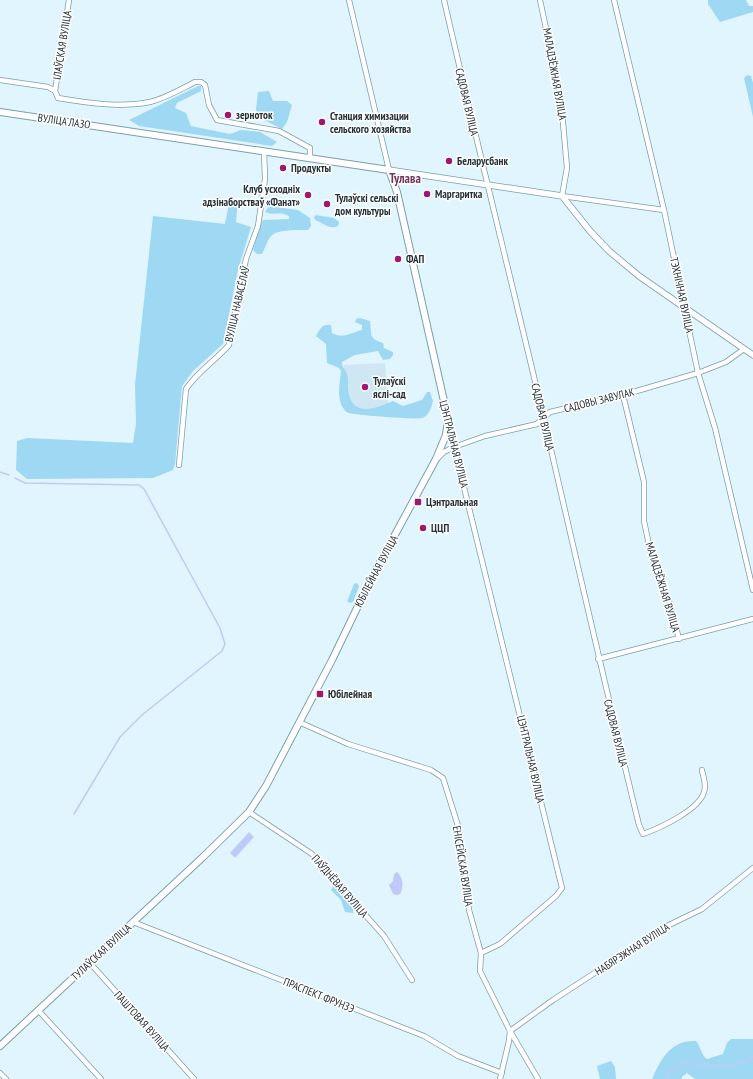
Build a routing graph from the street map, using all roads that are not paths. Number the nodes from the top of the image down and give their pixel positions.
1 (69, 0) edge
2 (349, 0) edge
3 (444, 0) edge
4 (540, 0) edge
5 (614, 0) edge
6 (0, 80) edge
7 (55, 91) junction
8 (0, 112) edge
9 (264, 151) junction
10 (310, 158) junction
11 (389, 170) junction
12 (486, 184) junction
13 (562, 196) junction
14 (664, 210) junction
15 (686, 309) junction
16 (744, 349) junction
17 (753, 355) edge
18 (698, 374) junction
19 (623, 395) junction
20 (543, 417) junction
21 (448, 419) junction
22 (454, 447) junction
23 (436, 459) junction
24 (179, 465) dead end
25 (753, 590) edge
26 (753, 619) edge
27 (679, 639) junction
28 (598, 659) junction
29 (299, 722) junction
30 (702, 770) dead end
31 (249, 812) junction
32 (753, 868) edge
33 (133, 922) junction
34 (481, 953) junction
35 (90, 963) junction
36 (412, 980) dead end
37 (38, 1010) junction
38 (510, 1031) junction
39 (0, 1046) edge
40 (0, 1073) edge
41 (502, 1073) junction
42 (6, 1079) edge
43 (101, 1079) edge
44 (194, 1079) edge
45 (500, 1079) edge
46 (538, 1079) edge

1 - 7 street, ІЛАЎСКАЯ ВУЛІЦА
2 - 11 street, ЦЭНТРАЛЬНАЯ ВУЛІЦА
3 - 12 street, САДОВАЯ ВУЛІЦА
4 - 13 street, МАЛАДЗЁЖНАЯ ВУЛІЦА
5 - 14 street, ТЭХНІЧНАЯ ВУЛІЦА
6 - 7 street
7 - 10 street
8 - 9 main road, ВУЛІЦА ЛАЗО
9 - 10 main road, ВУЛІЦА ЛАЗО
9 - 24 street, ВУЛІЦА НАВАСЁЛАЎ
10 - 11 main road, ВУЛІЦА ЛАЗО
11 - 12 street
11 - 21 main road, ЦЭНТРАЛЬНАЯ ВУЛІЦА
12 - 13 street
12 - 20 street, САДОВАЯ ВУЛІЦА
13 - 14 street
13 - 15 street
14 - 15 street, ТЭХНІЧНАЯ ВУЛІЦА
15 - 16 street
15 - 18 street, ТЭХНІЧНАЯ ВУЛІЦА
16 - 17 street
16 - 18 street, САДОВЫ ЗАВУЛАК
18 - 19 street, САДОВЫ ЗАВУЛАК
18 - 25 street, ТЭХНІЧНАЯ ВУЛІЦА
19 - 20 street, САДОВЫ ЗАВУЛАК
19 - 27 street, МАЛАДЗЁЖНАЯ ВУЛІЦА
20 - 22 street, САДОВЫ ЗАВУЛАК
20 - 28 street, САДОВАЯ ВУЛІЦА
21 - 22 street, ЦЭНТРАЛЬНАЯ ВУЛІЦА
21 - 23 main road, ЮБІЛЕЙНАЯ ВУЛІЦА
22 - 23 street, САДОВЫ ЗАВУЛАК
22 - 34 street, ЦЭНТРАЛЬНАЯ ВУЛІЦА
23 - 29 main road, ЮБІЛЕЙНАЯ ВУЛІЦА
26 - 27 street
27 - 28 street
28 - 30 street, САДОВАЯ ВУЛІЦА
29 - 31 main road, ЮБІЛЕЙНАЯ ВУЛІЦА
29 - 34 street, ЕНІСЕЙСКАЯ ВУЛІЦА
31 - 33 main road, ТУЛАЎСКАЯ ВУЛІЦА
31 - 36 street, ПАЎДНЁВАЯ ВУЛІЦА
32 - 38 street, НАБЯРЭЖНАЯ ВУЛІЦА
33 - 35 main road, ТУЛАЎСКАЯ ВУЛІЦА
33 - 41 street, ПРАСПЕКТ ФРУНЗЭ
34 - 38 street, ЕНІСЕЙСКАЯ ВУЛІЦА
35 - 37 main road, ТУЛАЎСКАЯ ВУЛІЦА
35 - 44 street, ПАШТОВАЯ ВУЛІЦА
37 - 39 main road, ТУЛАЎСКАЯ ВУЛІЦА
37 - 43 street
38 - 41 street
38 - 46 street, ЕНІСЕЙСКАЯ ВУЛІЦА
40 - 42 street
41 - 45 street

